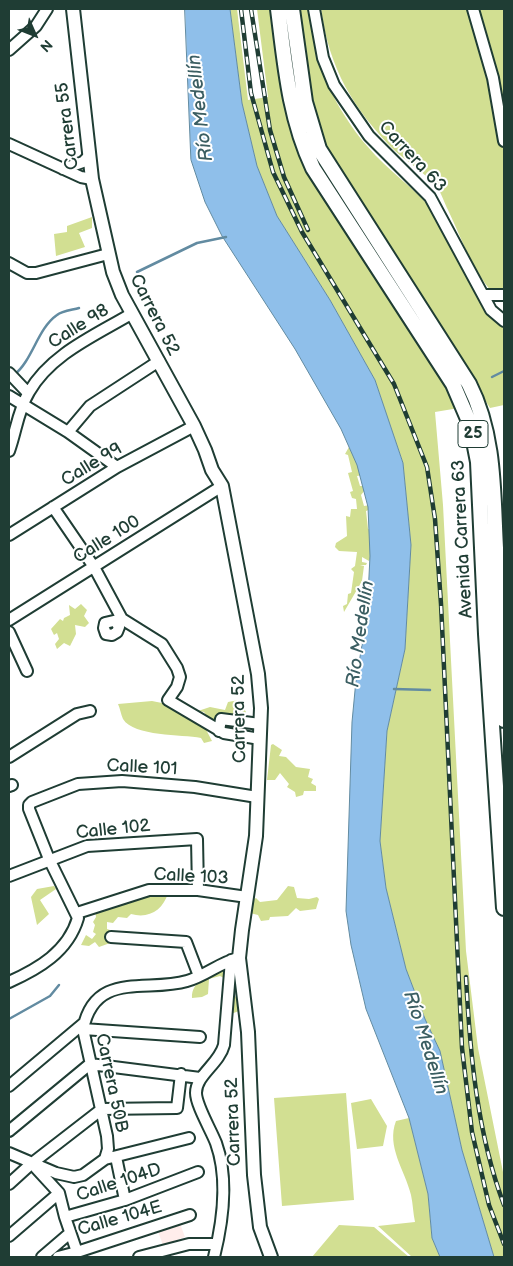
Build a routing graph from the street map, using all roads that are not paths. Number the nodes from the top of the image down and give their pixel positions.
1 (47, 9) edge
2 (73, 9) edge
3 (278, 9) edge
4 (292, 9) edge
5 (314, 9) edge
6 (473, 9) edge
7 (9, 50) edge
8 (504, 142) edge
9 (9, 144) edge
10 (88, 157) junction
11 (63, 169) junction
12 (92, 179) junction
13 (108, 254) junction
14 (9, 263) edge
15 (484, 295) junction
16 (504, 295) edge
17 (132, 314) junction
18 (504, 320) edge
19 (159, 361) junction
20 (12, 376) edge
21 (28, 393) junction
22 (9, 396) edge
23 (24, 404) junction
24 (194, 426) junction
25 (68, 432) junction
26 (9, 451) edge
27 (117, 467) junction
28 (222, 486) junction
29 (53, 507) junction
30 (9, 535) edge
31 (94, 567) junction
32 (9, 620) edge
33 (9, 632) edge
34 (503, 661) edge
35 (27, 671) dead end
36 (90, 711) dead end
37 (504, 720) edge
38 (260, 724) junction
39 (219, 731) junction
40 (260, 740) junction
41 (9, 757) edge
42 (257, 797) junction
43 (49, 859) junction
44 (9, 876) edge
45 (198, 890) junction
46 (247, 897) junction
47 (504, 908) edge
48 (77, 912) junction
49 (111, 937) dead end
50 (235, 959) junction
51 (199, 976) junction
52 (9, 982) edge
53 (85, 1022) junction
54 (200, 1037) dead end
55 (90, 1064) junction
56 (181, 1074) junction
57 (200, 1078) junction
58 (9, 1086) edge
59 (102, 1110) junction
60 (9, 1131) edge
61 (189, 1138) dead end
62 (9, 1153) edge
63 (116, 1157) junction
64 (105, 1159) junction
65 (31, 1164) junction
66 (198, 1172) dead end
67 (9, 1184) edge
68 (60, 1193) junction
69 (125, 1200) junction
70 (190, 1215) dead end
71 (65, 1217) junction
72 (70, 1233) junction
73 (9, 1236) edge
74 (217, 1244) junction
75 (76, 1252) junction
76 (42, 1257) edge
77 (58, 1257) edge
78 (139, 1257) edge
79 (214, 1257) edge
80 (271, 1257) edge

1 - 7 street
2 - 10 main road, Carrera 55
3 - 47 highway, Avenida Carrera 63 / 25
4 - 34 highway, Avenida Carrera 63 / 25
5 - 15 street, Carrera 63
6 - 8 street
9 - 11 street
10 - 11 street
10 - 12 main road, Carrera 55
11 - 12 street
12 - 13 main road, Carrera 52
13 - 14 street
13 - 17 main road, Carrera 52
15 - 16 street
15 - 18 street, Carrera 63
17 - 19 main road, Carrera 52
17 - 21 street, Calle 98
19 - 24 main road, Carrera 52
19 - 25 street
20 - 21 street
21 - 23 street, Calle 98
22 - 23 street
23 - 25 street
23 - 26 street, Calle 98
24 - 27 street, Calle 99
24 - 28 main road, Carrera 52
25 - 27 street
27 - 29 street, Calle 99
28 - 31 street, Calle 100
28 - 38 main road, Carrera 52
29 - 30 street, Calle 99
29 - 31 street
31 - 32 street, Calle 100
31 - 39 street
33 - 35 street
34 - 37 highway, Avenida Carrera 63 / 25
36 - 41 street
38 - 39 street
38 - 40 main road, Carrera 52
39 - 40 street
40 - 42 main road, Carrera 52
42 - 43 street, Calle 101
42 - 46 main road, Carrera 52
43 - 44 street, Calle 102
43 - 45 street, Calle 102
43 - 48 street
45 - 46 street, Calle 103
45 - 48 street, Calle 103
46 - 50 main road, Carrera 52
48 - 52 street
49 - 51 street
50 - 51 street
50 - 57 street
50 - 80 main road, Carrera 52
51 - 53 street
53 - 54 street
53 - 55 street, Carrera 50B
53 - 58 street
55 - 56 street
55 - 59 street, Carrera 50B
55 - 60 street
56 - 57 street
56 - 59 street
57 - 74 street
59 - 64 street, Carrera 50B
59 - 65 street
61 - 63 street
62 - 65 street
63 - 64 street
63 - 69 street, Carrera 50B
64 - 65 street
65 - 67 street
65 - 68 street
66 - 69 street, Calle 104D
68 - 71 street
68 - 73 street
69 - 71 street, Calle 104D
70 - 75 street, Calle 104E
71 - 72 street, Calle 104D
72 - 75 street, Calle 104E
72 - 76 street
74 - 78 street
74 - 79 street
75 - 77 street

